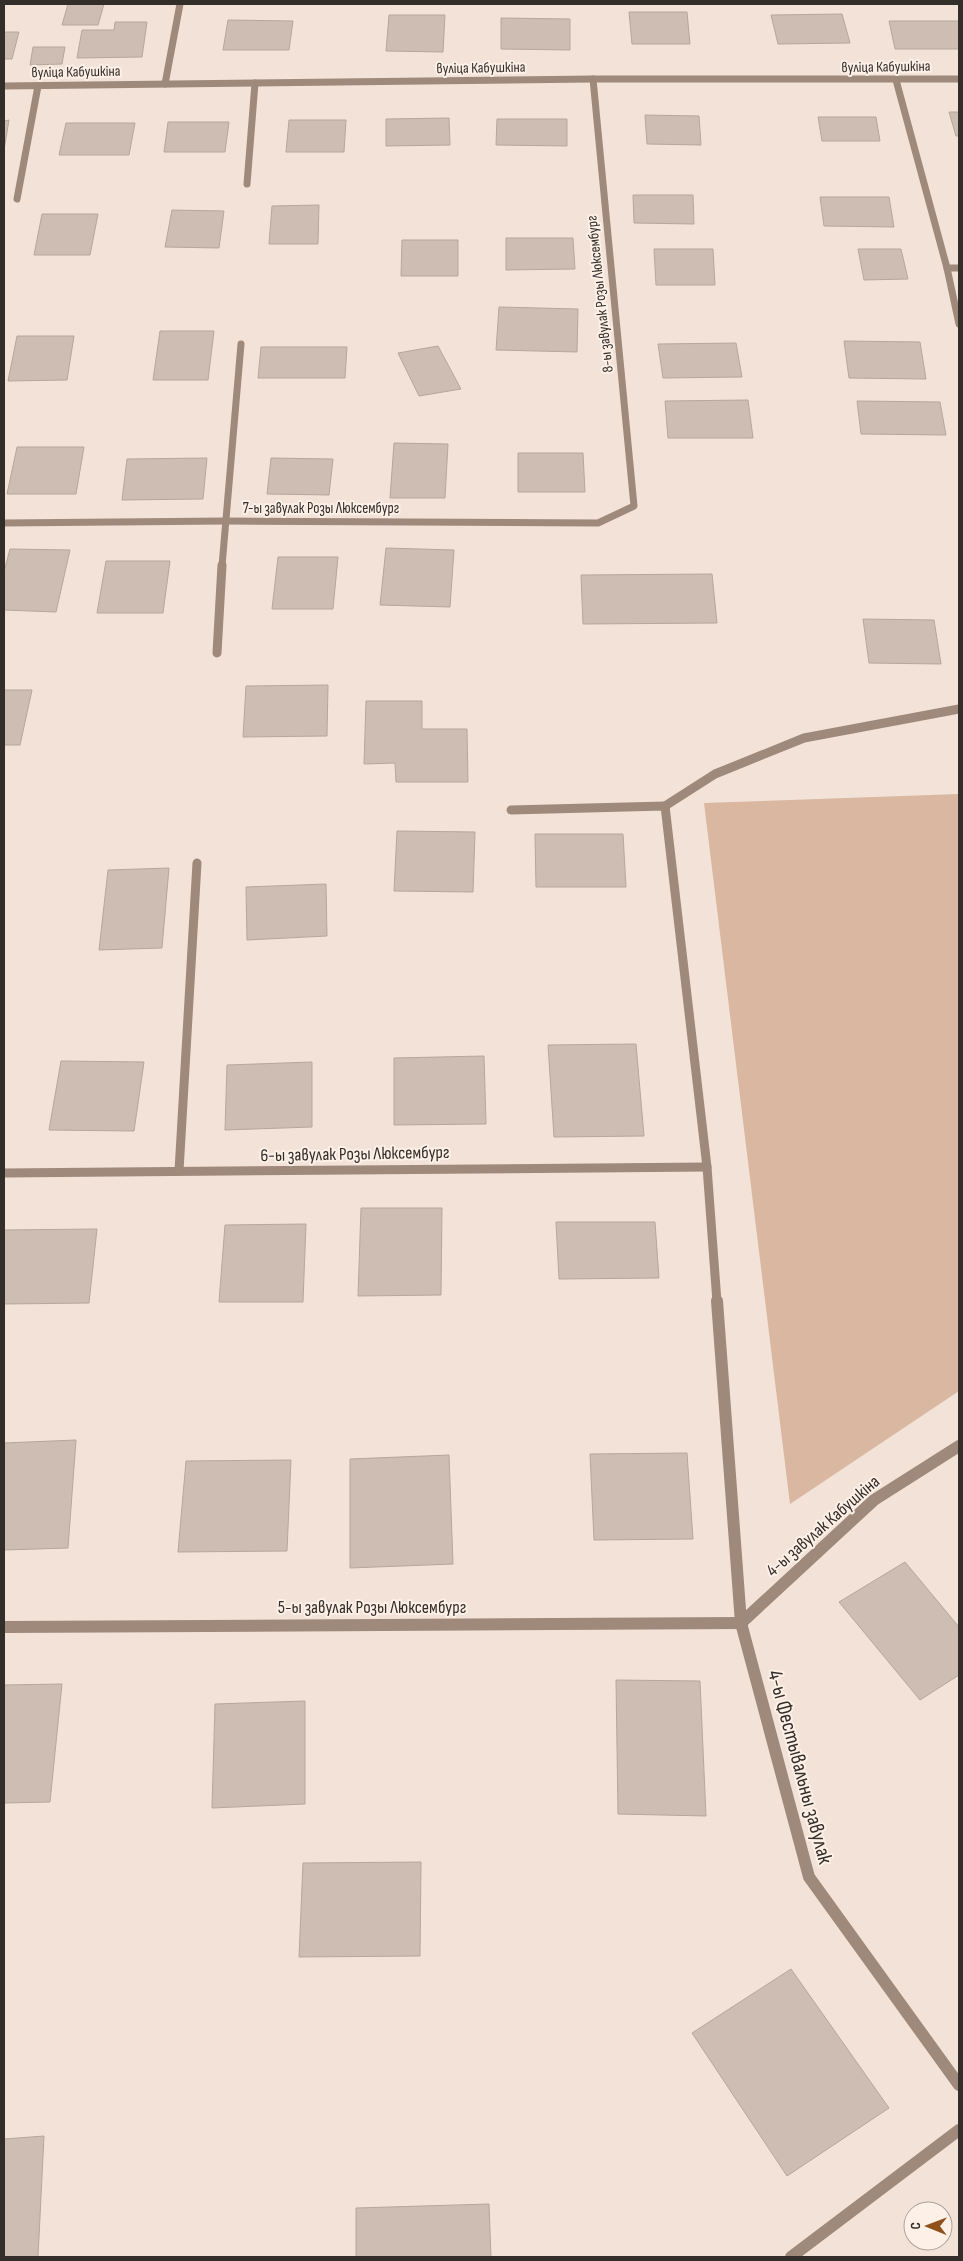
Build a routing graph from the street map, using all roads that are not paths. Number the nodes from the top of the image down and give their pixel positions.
1 (180, 4) edge
2 (592, 79) junction
3 (959, 79) edge
4 (896, 80) junction
5 (255, 83) junction
6 (165, 84) junction
7 (4, 86) edge
8 (38, 86) junction
9 (247, 184) dead end
10 (17, 199) dead end
11 (947, 268) junction
12 (959, 268) edge
13 (959, 324) edge
14 (241, 344) dead end
15 (634, 506) joint
16 (225, 521) junction
17 (4, 523) edge
18 (217, 653) dead end
19 (959, 709) edge
20 (665, 806) junction
21 (511, 810) dead end
22 (197, 863) dead end
23 (707, 1167) junction
24 (179, 1171) junction
25 (4, 1172) edge
26 (959, 1446) edge
27 (740, 1622) junction
28 (4, 1627) edge
29 (959, 2086) edge
30 (959, 2130) edge
31 (791, 2257) edge

1 - 6 street
2 - 4 street, вуліца Кабушкіна
2 - 5 street, вуліца Кабушкіна
2 - 15 street, 8-ы завулак Розы Люксембург
3 - 4 street, вуліца Кабушкіна
4 - 11 street
5 - 6 street, вуліца Кабушкіна
5 - 9 street
6 - 8 street, вуліца Кабушкіна
7 - 8 street, вуліца Кабушкіна
8 - 10 street
11 - 12 street
11 - 13 street
14 - 16 street
15 - 16 street, 7-ы завулак Розы Люксембург
16 - 17 street, 7-ы завулак Розы Люксембург
16 - 18 street
19 - 20 street
20 - 21 street
20 - 23 street, 4-ы Фестывальны завулак
22 - 24 street
23 - 24 street, 6-ы завулак Розы Люксембург
23 - 27 street, 4-ы Фестывальны завулак
24 - 25 street, 6-ы завулак Розы Люксембург
26 - 27 street, 4-ы завулак Кабушкіна
27 - 28 street, 5-ы завулак Розы Люксембург
27 - 29 street, 4-ы Фестывальны завулак
30 - 31 street

